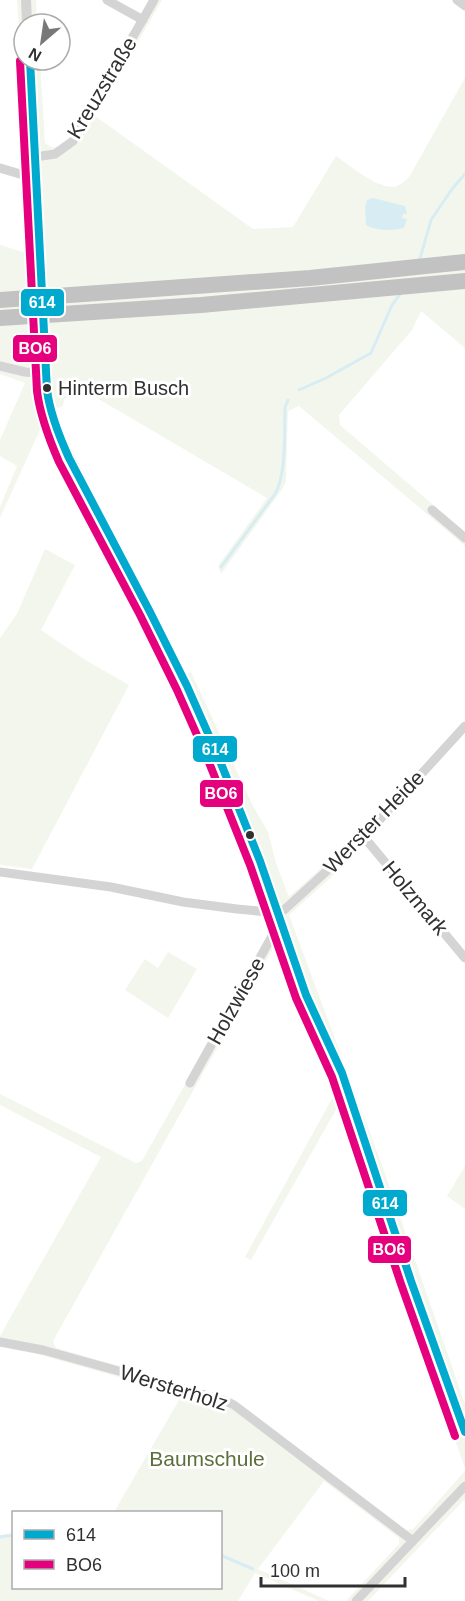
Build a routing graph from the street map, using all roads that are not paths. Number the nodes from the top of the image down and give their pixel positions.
1 (107, 0) edge
2 (154, 0) edge
3 (457, 0) edge
4 (465, 6) edge
5 (143, 20) junction
6 (31, 72) edge
7 (35, 157) junction
8 (0, 168) edge
9 (37, 179) junction
10 (465, 262) edge
11 (465, 281) edge
12 (0, 300) edge
13 (0, 318) edge
14 (0, 366) edge
15 (46, 374) junction
16 (432, 510) dead end
17 (465, 538) edge
18 (465, 726) edge
19 (364, 837) junction
20 (0, 872) edge
21 (280, 916) junction
22 (465, 958) edge
23 (190, 1083) dead end
24 (0, 1342) edge
25 (465, 1432) edge
26 (465, 1486) edge
27 (413, 1541) junction
28 (357, 1601) edge

1 - 5 street
2 - 5 street, Kreuzstraße
3 - 4 street
5 - 7 street, Kreuzstraße
6 - 7 street
7 - 9 street
8 - 9 street
9 - 15 street, bridge
10 - 12 highway
11 - 13 highway
14 - 15 street
15 - 21 street
16 - 17 street
18 - 19 street, Werster Heide
19 - 21 street, Werster Heide
19 - 22 street, Holzmark
20 - 21 street
21 - 23 street, Holzwiese
21 - 25 street
24 - 27 street, Wersterholz
26 - 27 street
27 - 28 street

